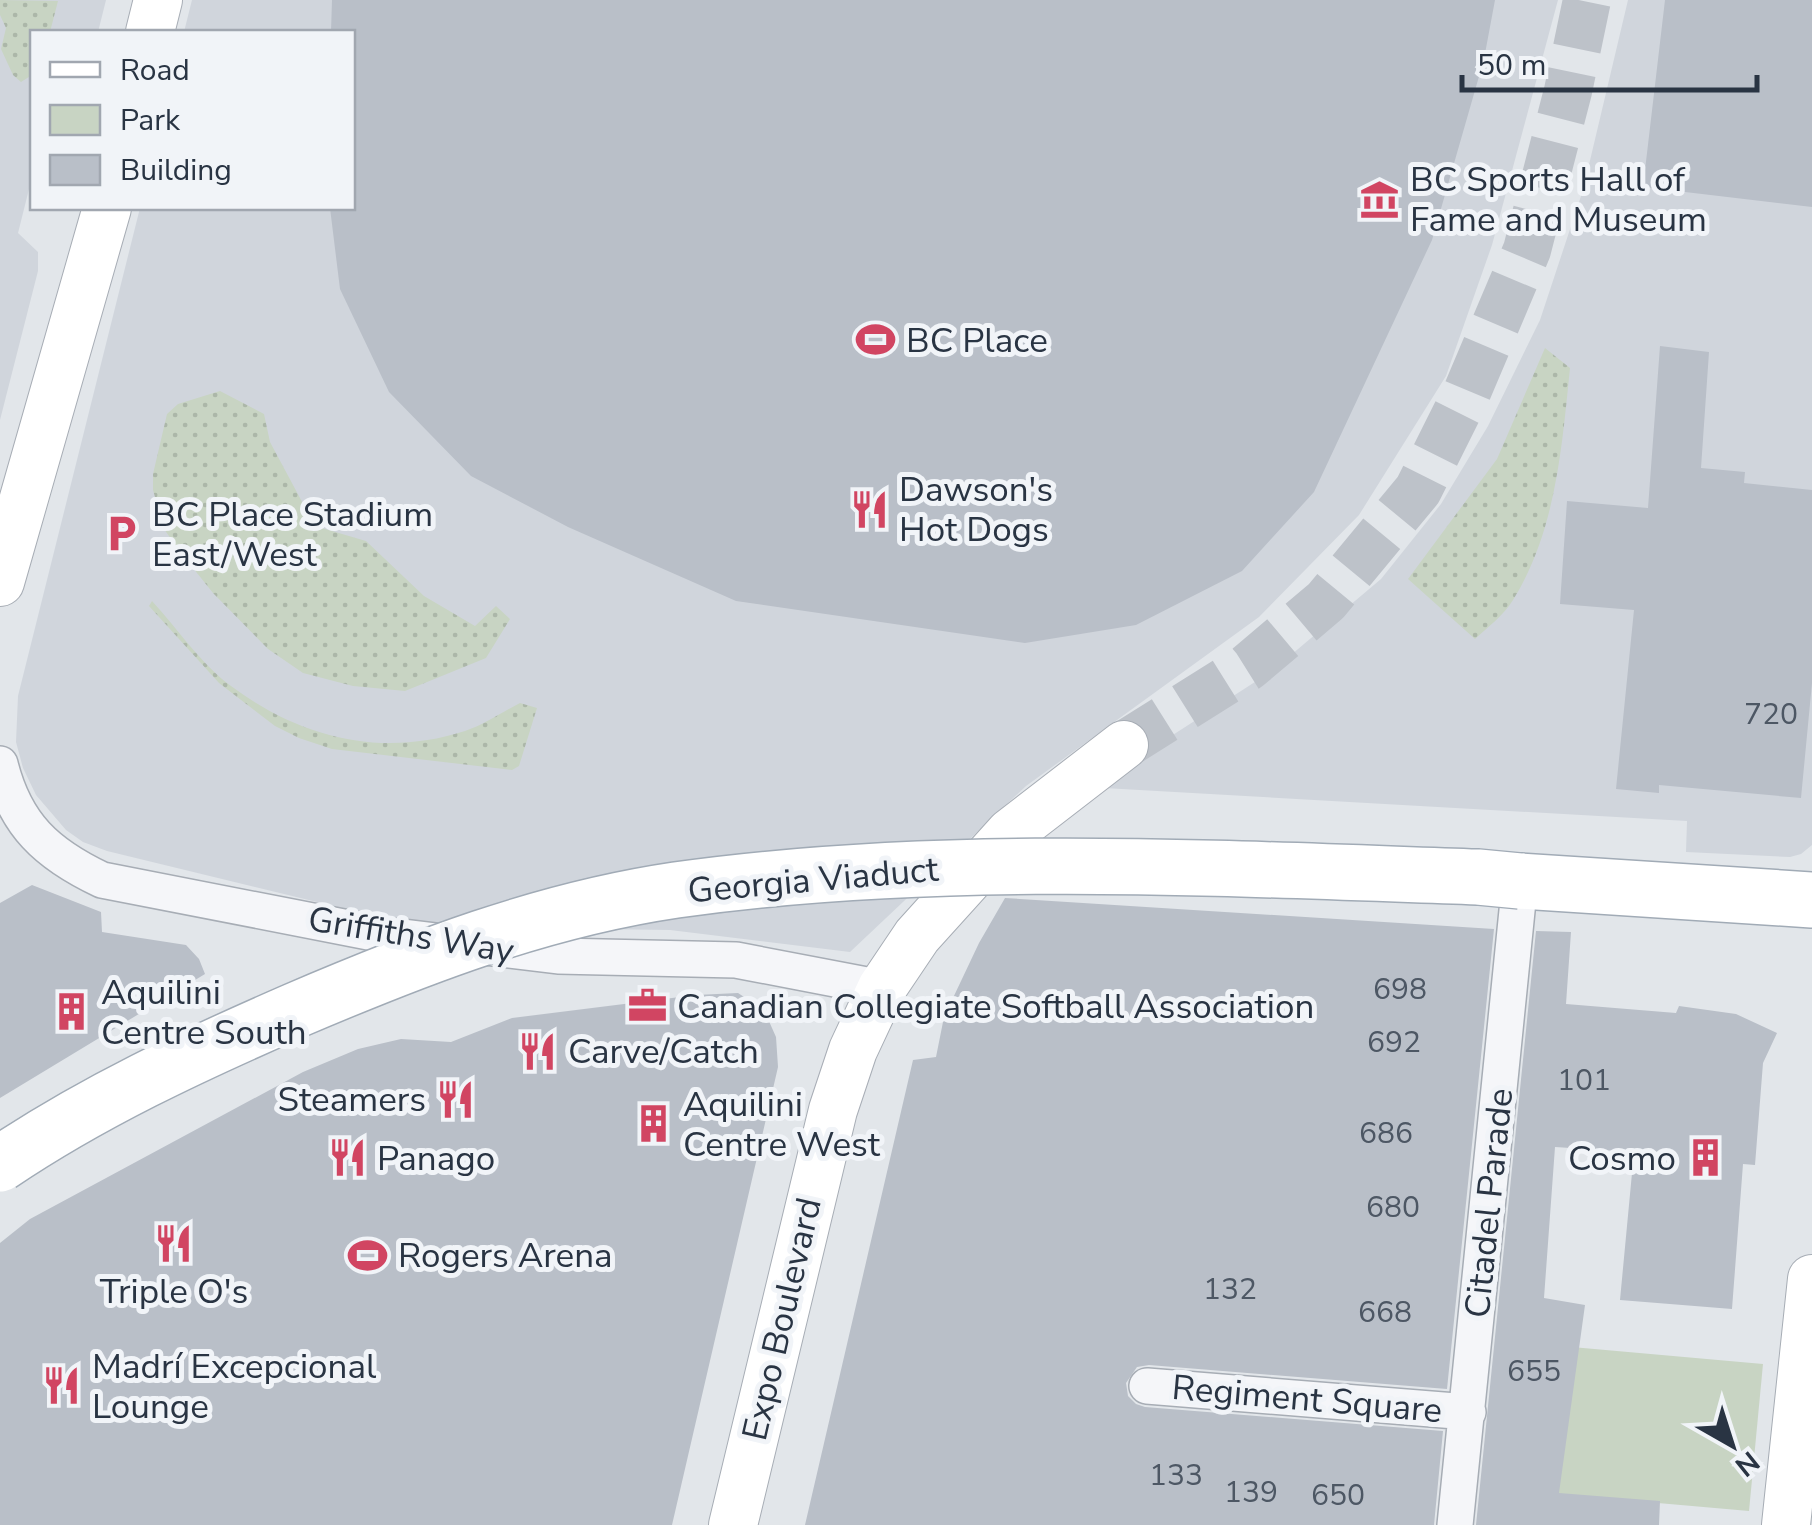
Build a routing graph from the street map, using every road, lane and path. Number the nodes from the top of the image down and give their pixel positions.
1 (158, 0) edge
2 (150, 30) edge
3 (106, 210) edge
4 (0, 582) edge
5 (1124, 745) tunnel mouth
6 (0, 764) edge
7 (1812, 900) edge
8 (1518, 906) junction
9 (882, 988) junction
10 (0, 1164) edge
11 (1812, 1279) edge
12 (1147, 1386) dead end
13 (1468, 1412) junction
14 (733, 1525) edge
15 (1456, 1525) edge
16 (1786, 1525) edge

1 - 2 main road
3 - 4 main road
5 - 9 main road, Expo Boulevard
6 - 9 street, Griffiths Way
7 - 8 main road, Georgia Viaduct
8 - 10 main road, Georgia Viaduct, bridge
8 - 13 street, Citadel Parade
9 - 14 main road, Expo Boulevard
11 - 16 main road
12 - 13 street, Regiment Square
13 - 15 street, Citadel Parade

